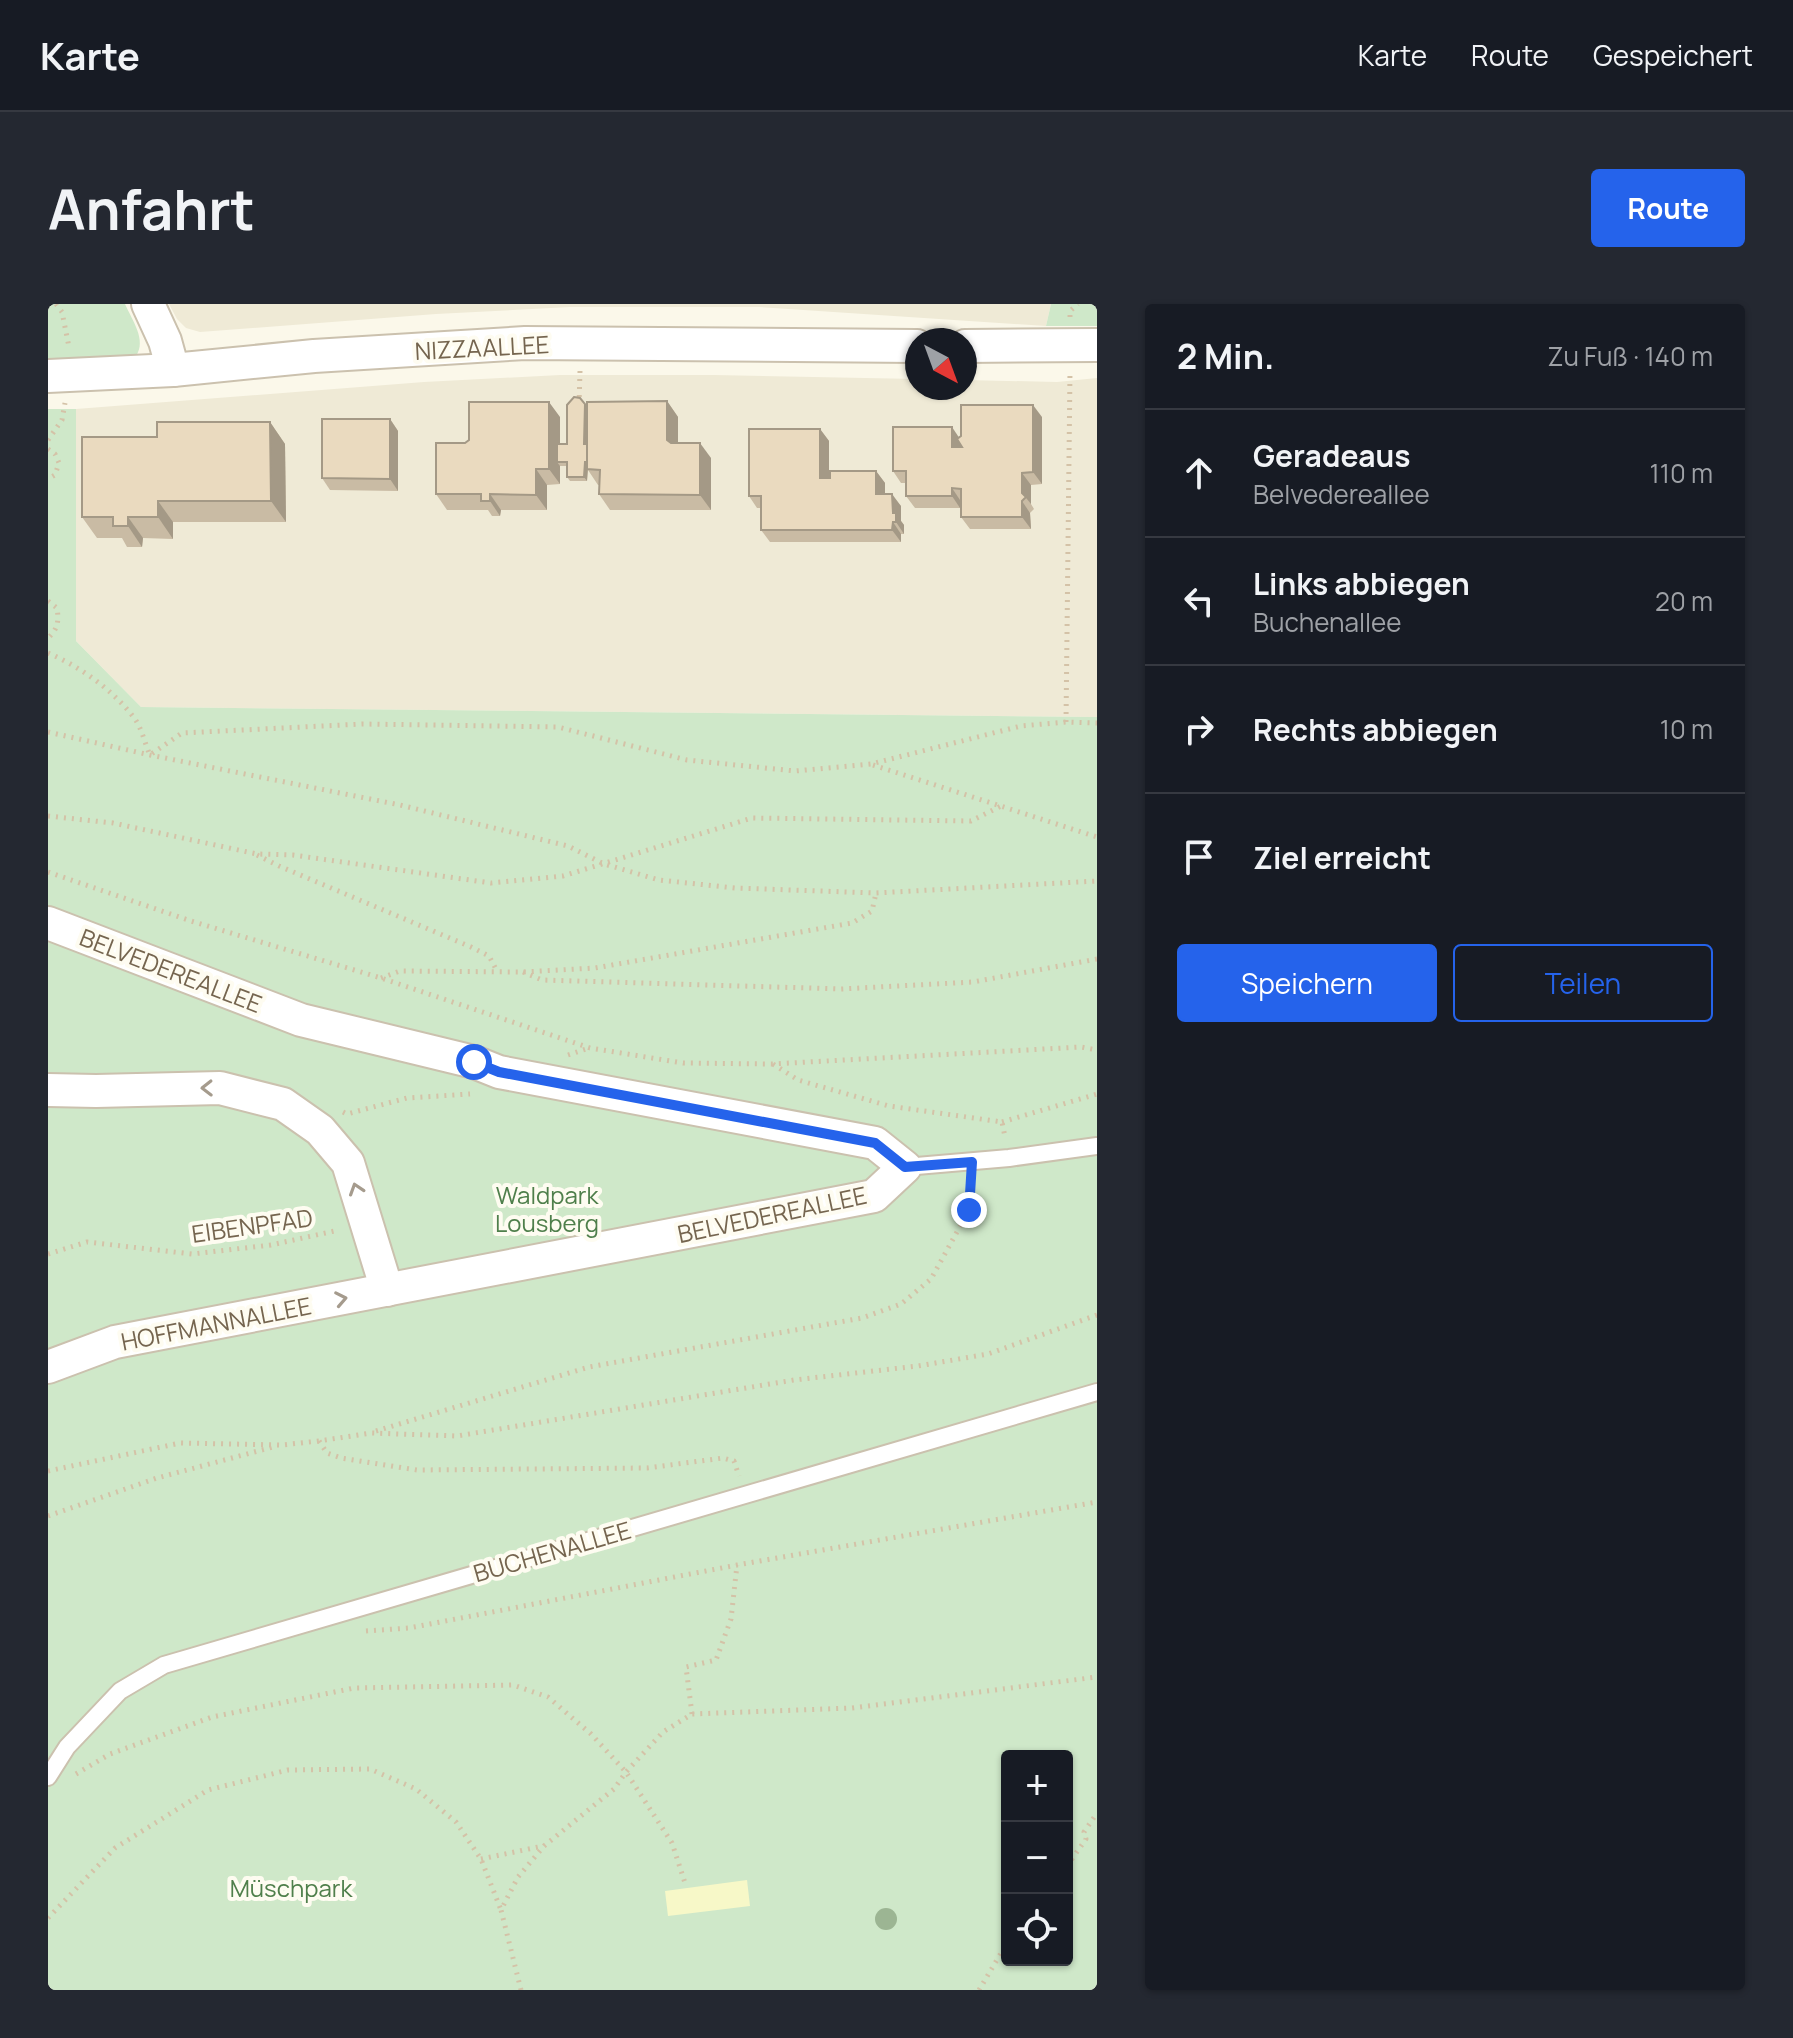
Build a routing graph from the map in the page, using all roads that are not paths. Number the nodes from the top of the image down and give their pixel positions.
1 (148, 304) edge
2 (905, 346) edge
3 (977, 346) edge
4 (1084, 346) edge
5 (173, 370) junction
6 (48, 376) edge
7 (48, 923) edge
8 (48, 1090) edge
9 (1097, 1146) edge
10 (905, 1167) junction
11 (387, 1290) junction
12 (48, 1367) edge
13 (1097, 1392) edge
14 (48, 1777) edge

1 - 5 street
2 - 5 street, NIZZAALLEE
3 - 4 street
5 - 6 street, NIZZAALLEE
7 - 10 street, BELVEDEREALLEE
11 -> 8 street
9 - 10 lane
10 - 11 street, BELVEDEREALLEE
12 -> 11 street, HOFFMANNALLEE
13 - 14 lane, BUCHENALLEE

